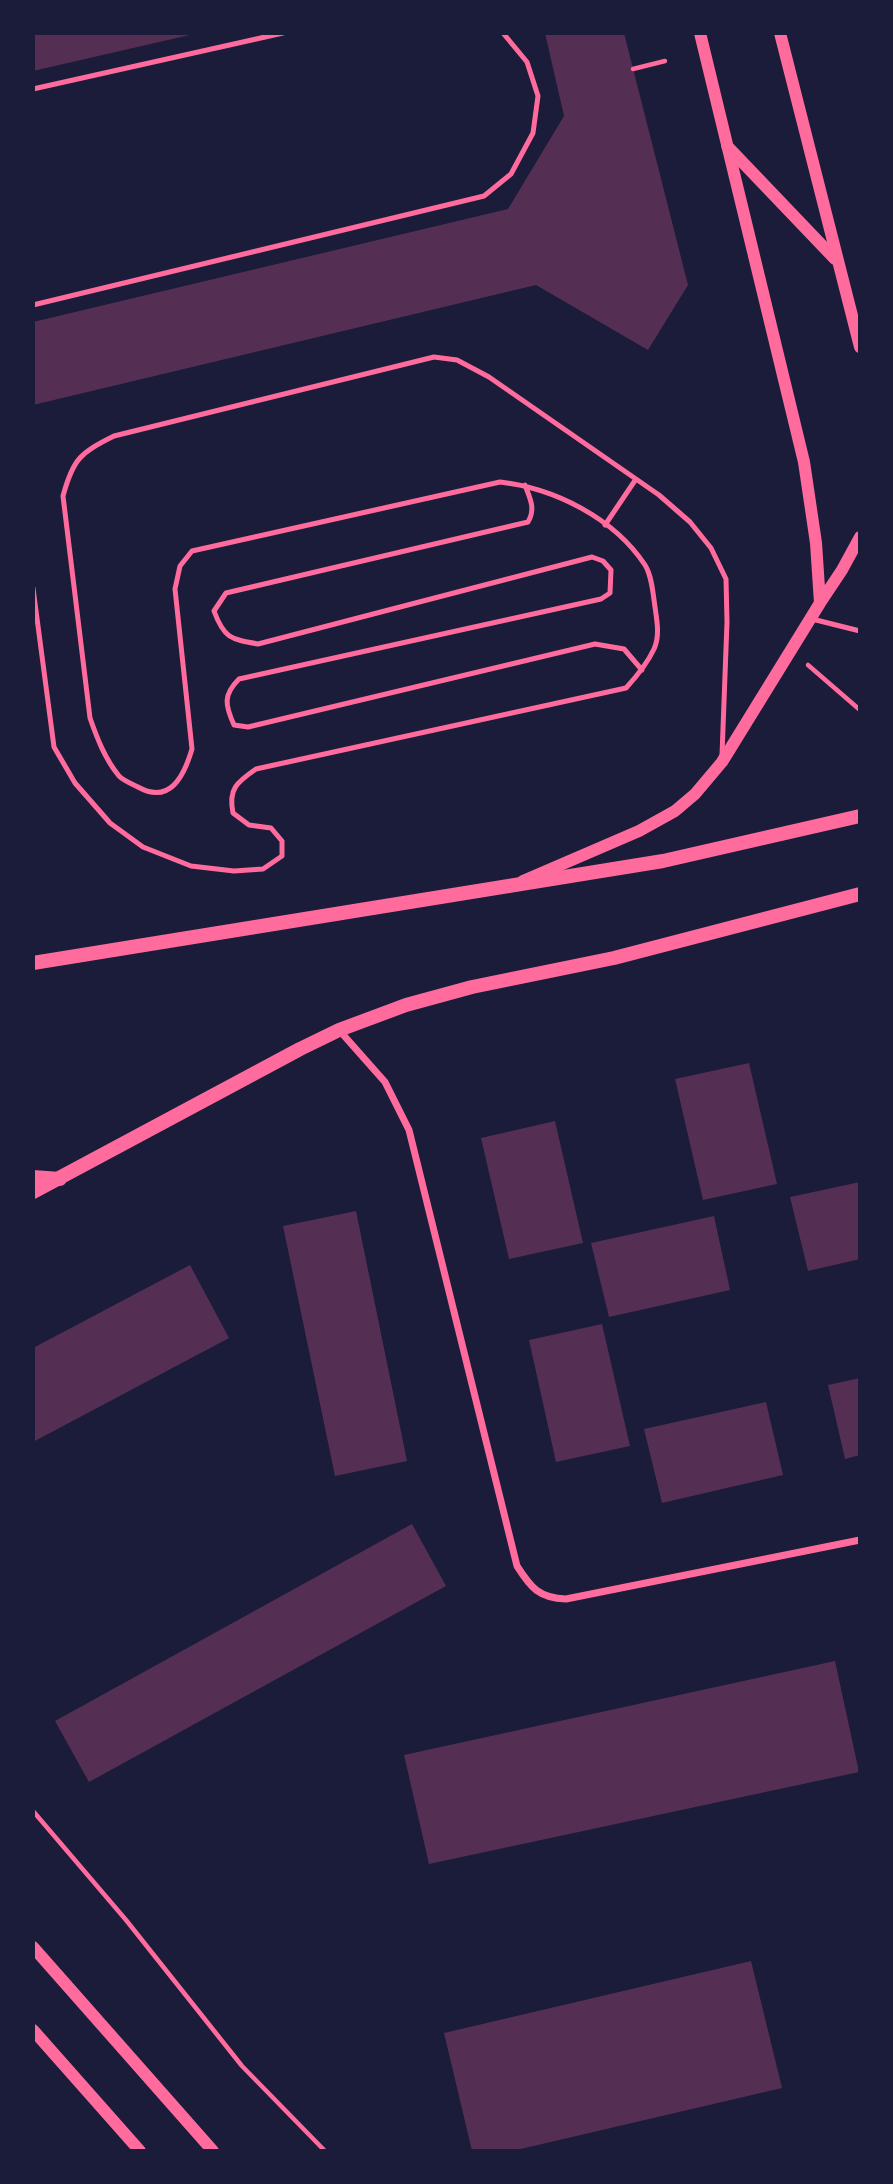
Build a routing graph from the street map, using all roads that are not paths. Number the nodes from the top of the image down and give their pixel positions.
1 (284, 33) edge
2 (503, 33) edge
3 (700, 33) edge
4 (780, 33) edge
5 (33, 89) edge
6 (727, 145) junction
7 (837, 261) junction
8 (33, 305) edge
9 (860, 347) edge
10 (636, 479) junction
11 (524, 485) junction
12 (605, 525) junction
13 (860, 537) edge
14 (33, 588) edge
15 (820, 603) junction
16 (810, 619) junction
17 (860, 631) edge
18 (642, 670) junction
19 (722, 762) junction
20 (860, 816) edge
21 (506, 887) junction
22 (860, 894) edge
23 (33, 963) edge
24 (339, 1030) junction
25 (33, 1177) edge
26 (60, 1179) junction
27 (33, 1192) edge
28 (860, 1540) edge
29 (33, 1947) edge
30 (33, 2030) edge
31 (141, 2151) edge
32 (213, 2151) edge

1 - 5 lane
2 - 8 lane
3 - 6 street
4 - 7 street
6 - 7 street
6 - 15 street
7 - 9 street
10 - 11 lane
10 - 12 lane
10 - 19 lane
11 - 12 lane
11 - 18 lane
12 - 18 lane
13 - 15 street
14 - 18 lane
15 - 16 street
16 - 17 lane
16 - 19 street
19 - 21 street
20 - 21 main road
21 - 23 main road
22 - 24 main road
24 - 26 main road
24 - 28 street
25 - 26 main road
26 - 27 main road
29 - 32 street
30 - 31 street

